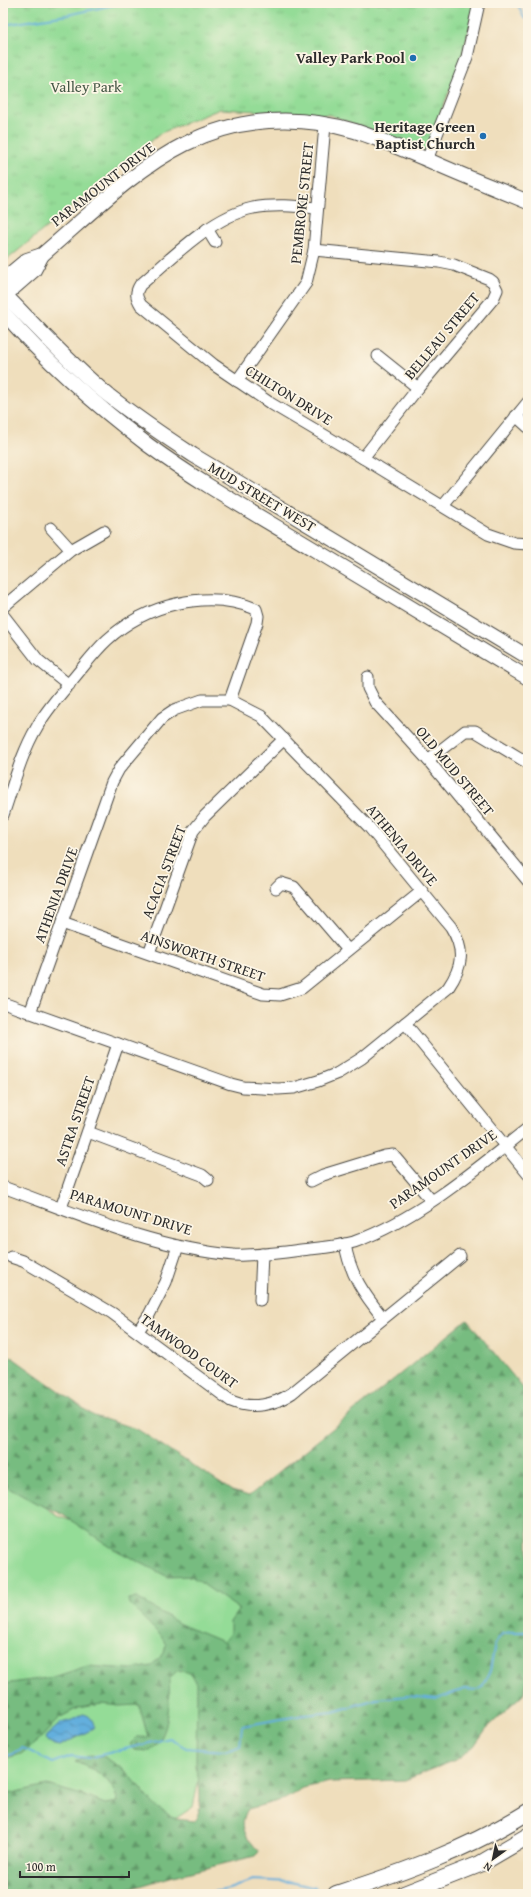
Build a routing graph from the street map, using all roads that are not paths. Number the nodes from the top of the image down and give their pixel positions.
1 (479, 3) edge
2 (325, 125) junction
3 (427, 160) junction
4 (528, 202) edge
5 (317, 208) junction
6 (207, 229) junction
7 (215, 242) dead end
8 (314, 250) junction
9 (42, 255) junction
10 (3, 280) edge
11 (4, 295) edge
12 (3, 312) edge
13 (378, 356) dead end
14 (237, 381) junction
15 (418, 388) junction
16 (528, 402) edge
17 (516, 416) junction
18 (528, 427) edge
19 (363, 458) junction
20 (443, 506) junction
21 (51, 528) dead end
22 (104, 531) dead end
23 (528, 544) edge
24 (71, 550) junction
25 (3, 607) edge
26 (3, 615) edge
27 (528, 657) edge
28 (368, 677) dead end
29 (528, 678) edge
30 (69, 685) junction
31 (230, 700) junction
32 (284, 739) junction
33 (428, 760) junction
34 (528, 763) edge
35 (3, 815) edge
36 (528, 881) edge
37 (276, 888) dead end
38 (422, 891) junction
39 (62, 923) junction
40 (348, 950) junction
41 (149, 953) junction
42 (3, 1003) edge
43 (30, 1013) junction
44 (405, 1023) junction
45 (118, 1044) junction
46 (528, 1128) edge
47 (88, 1132) junction
48 (505, 1147) junction
49 (528, 1174) edge
50 (208, 1180) dead end
51 (311, 1181) dead end
52 (3, 1186) edge
53 (431, 1200) junction
54 (61, 1208) junction
55 (345, 1244) junction
56 (178, 1246) junction
57 (262, 1254) junction
58 (460, 1256) dead end
59 (11, 1257) dead end
60 (260, 1300) dead end
61 (383, 1318) junction
62 (138, 1331) junction
63 (528, 1812) edge
64 (528, 1836) edge
65 (336, 1894) edge
66 (405, 1894) edge

1 - 3 street
2 - 3 main road, PARAMOUNT DRIVE
2 - 5 street, PEMBROKE STREET
2 - 9 main road, PARAMOUNT DRIVE
3 - 4 main road, PARAMOUNT DRIVE
5 - 6 street, CHILTON DRIVE
5 - 8 street, PEMBROKE STREET
6 - 7 street
6 - 14 street, CHILTON DRIVE
8 - 14 street, PEMBROKE STREET
8 - 15 street, BELLEAU STREET
9 - 10 main road, PARAMOUNT DRIVE
9 - 11 main road, PARAMOUNT DRIVE
11 - 27 main road, MUD STREET WEST
12 - 29 main road, MUD STREET WEST
13 - 15 street
14 - 19 street, CHILTON DRIVE
15 - 19 street, BELLEAU STREET
16 - 17 street
17 - 18 street
17 - 20 street
19 - 20 street, CHILTON DRIVE
20 - 23 street, CHILTON DRIVE
21 - 24 street
22 - 24 street
24 - 25 street
26 - 30 street
28 - 33 street, OLD MUD STREET
30 - 31 street
30 - 35 street
31 - 32 street, ATHENIA DRIVE
31 - 39 street, ATHENIA DRIVE
32 - 38 street, ATHENIA DRIVE
32 - 41 street, ACACIA STREET
33 - 34 street
33 - 36 street, OLD MUD STREET
37 - 40 street
38 - 40 street, AINSWORTH STREET
38 - 44 street, ATHENIA DRIVE
39 - 41 street, AINSWORTH STREET
39 - 43 street, ATHENIA DRIVE
40 - 41 street, AINSWORTH STREET
42 - 43 street, ATHENIA DRIVE
43 - 45 street, ATHENIA DRIVE
44 - 45 street, ATHENIA DRIVE
44 - 48 street
45 - 47 street, ASTRA STREET
46 - 48 street, PARAMOUNT DRIVE
47 - 50 street
47 - 54 street, ASTRA STREET
48 - 49 street
48 - 53 street, PARAMOUNT DRIVE
51 - 53 street
52 - 54 street, PARAMOUNT DRIVE
53 - 55 street, PARAMOUNT DRIVE
54 - 56 street, PARAMOUNT DRIVE
55 - 57 street, PARAMOUNT DRIVE
55 - 61 street
56 - 57 street, PARAMOUNT DRIVE
56 - 62 street
57 - 60 street
58 - 61 street, TAMWOOD COURT
59 - 62 street, TAMWOOD COURT
61 - 62 street, TAMWOOD COURT
63 - 65 highway
64 - 66 highway

